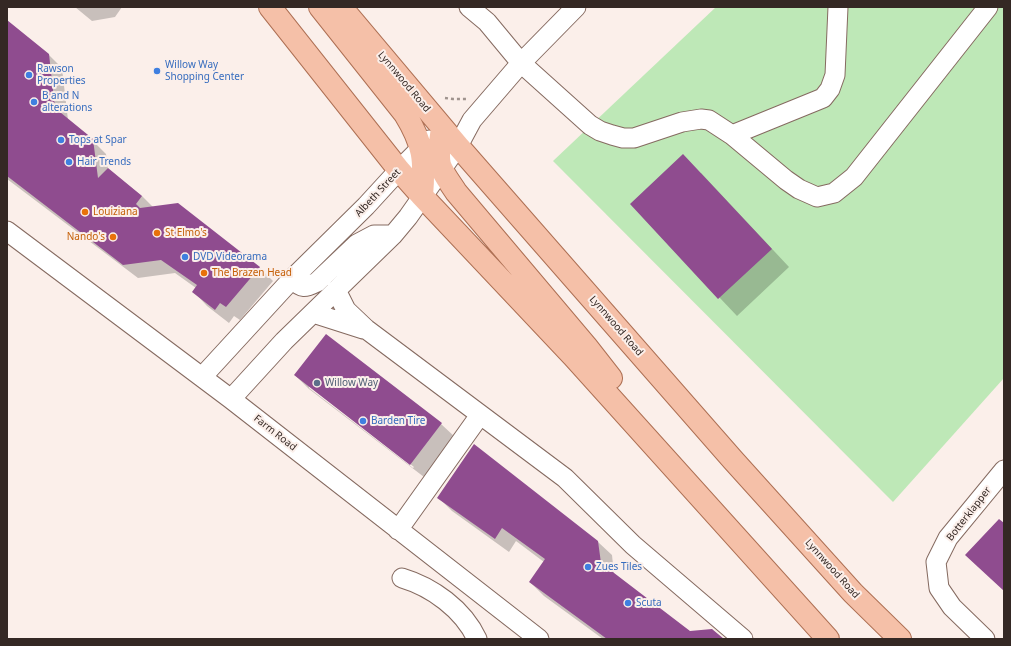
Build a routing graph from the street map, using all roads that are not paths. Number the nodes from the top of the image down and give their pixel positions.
1 (270, 7) edge
2 (320, 7) edge
3 (341, 7) edge
4 (469, 7) edge
5 (576, 7) edge
6 (838, 7) edge
7 (988, 7) edge
8 (522, 63) junction
9 (472, 120) junction
10 (442, 127) junction
11 (732, 135) junction
12 (458, 146) junction
13 (421, 148) junction
14 (441, 169) junction
15 (399, 170) junction
16 (422, 196) junction
17 (7, 231) edge
18 (393, 235) junction
19 (292, 279) junction
20 (336, 290) junction
21 (313, 313) junction
22 (366, 330) junction
23 (202, 377) junction
24 (231, 399) junction
25 (480, 415) junction
26 (1004, 470) edge
27 (680, 475) junction
28 (398, 530) junction
29 (402, 578) dead end
30 (530, 636) edge
31 (477, 639) edge
32 (743, 639) edge
33 (828, 639) edge
34 (900, 639) edge
35 (985, 639) edge

1 - 15 main road
2 - 13 main road
3 - 10 main road, Lynnwood Road
4 - 8 street
5 - 8 street
6 - 11 street
7 - 11 street
8 - 9 street
8 - 11 street
9 - 10 street
9 - 12 street
10 - 12 main road, Lynnwood Road
10 - 13 street, Albeth Street
10 - 14 main road
12 - 14 street
12 - 34 main road, Lynnwood Road
13 - 15 street, Albeth Street
13 - 16 main road
14 - 16 street
14 - 27 main road
15 - 16 main road
15 - 19 street, Albeth Street
16 - 18 street
16 - 27 main road
17 - 23 street, Farm Road
18 - 19 street
18 - 20 street
19 - 23 street, Albeth Street
20 - 21 street
20 - 22 street
21 - 22 street
21 - 24 street
22 - 25 street
23 - 24 street, Farm Road
24 - 28 street, Farm Road
25 - 28 street
25 - 32 street
26 - 35 street, Botterklapper
27 - 33 main road
28 - 30 street, Farm Road
29 - 31 street

